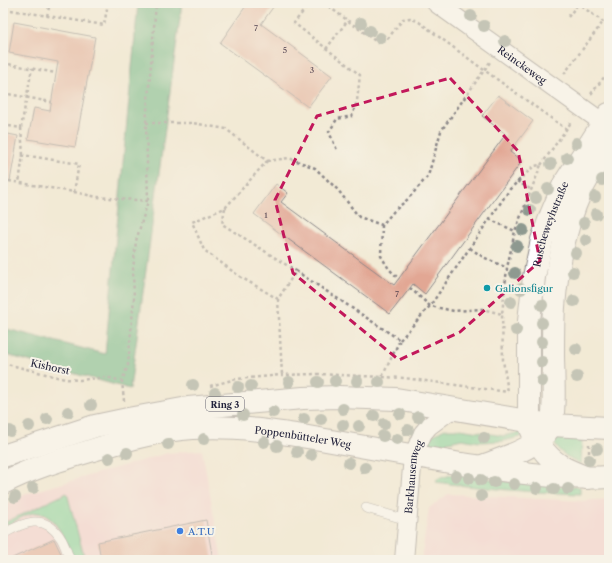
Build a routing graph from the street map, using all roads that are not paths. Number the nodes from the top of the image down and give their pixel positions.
1 (436, 3) edge
2 (607, 126) edge
3 (452, 409) junction
4 (529, 422) junction
5 (551, 425) junction
6 (600, 428) edge
7 (537, 442) junction
8 (3, 456) edge
9 (413, 456) junction
10 (480, 467) junction
11 (609, 477) edge
12 (588, 478) junction
13 (3, 483) edge
14 (366, 508) dead end
15 (407, 520) junction
16 (3, 534) edge
17 (70, 560) edge
18 (404, 560) edge

1 - 2 street, Reinckeweg
2 - 4 main road, Ruscheweyhstraße
2 - 5 main road, Ruscheweyhstraße
3 - 4 main road, Ring 3
3 - 8 main road, Ring 3
3 - 9 street, Barkhausenweg
4 - 5 main road, Ring 3
4 - 7 main road, Ruscheweyhstraße
5 - 6 main road, Ring 3
5 - 7 main road
7 - 10 main road
7 - 12 main road, Ruscheweyhstraße
9 - 10 main road, Poppenbütteler Weg
9 - 13 main road, Poppenbütteler Weg
9 - 15 street, Barkhausenweg
10 - 12 main road, Poppenbütteler Weg
11 - 12 main road, Poppenbütteler Weg
14 - 15 lane
15 - 18 street, Barkhausenweg
16 - 17 lane

